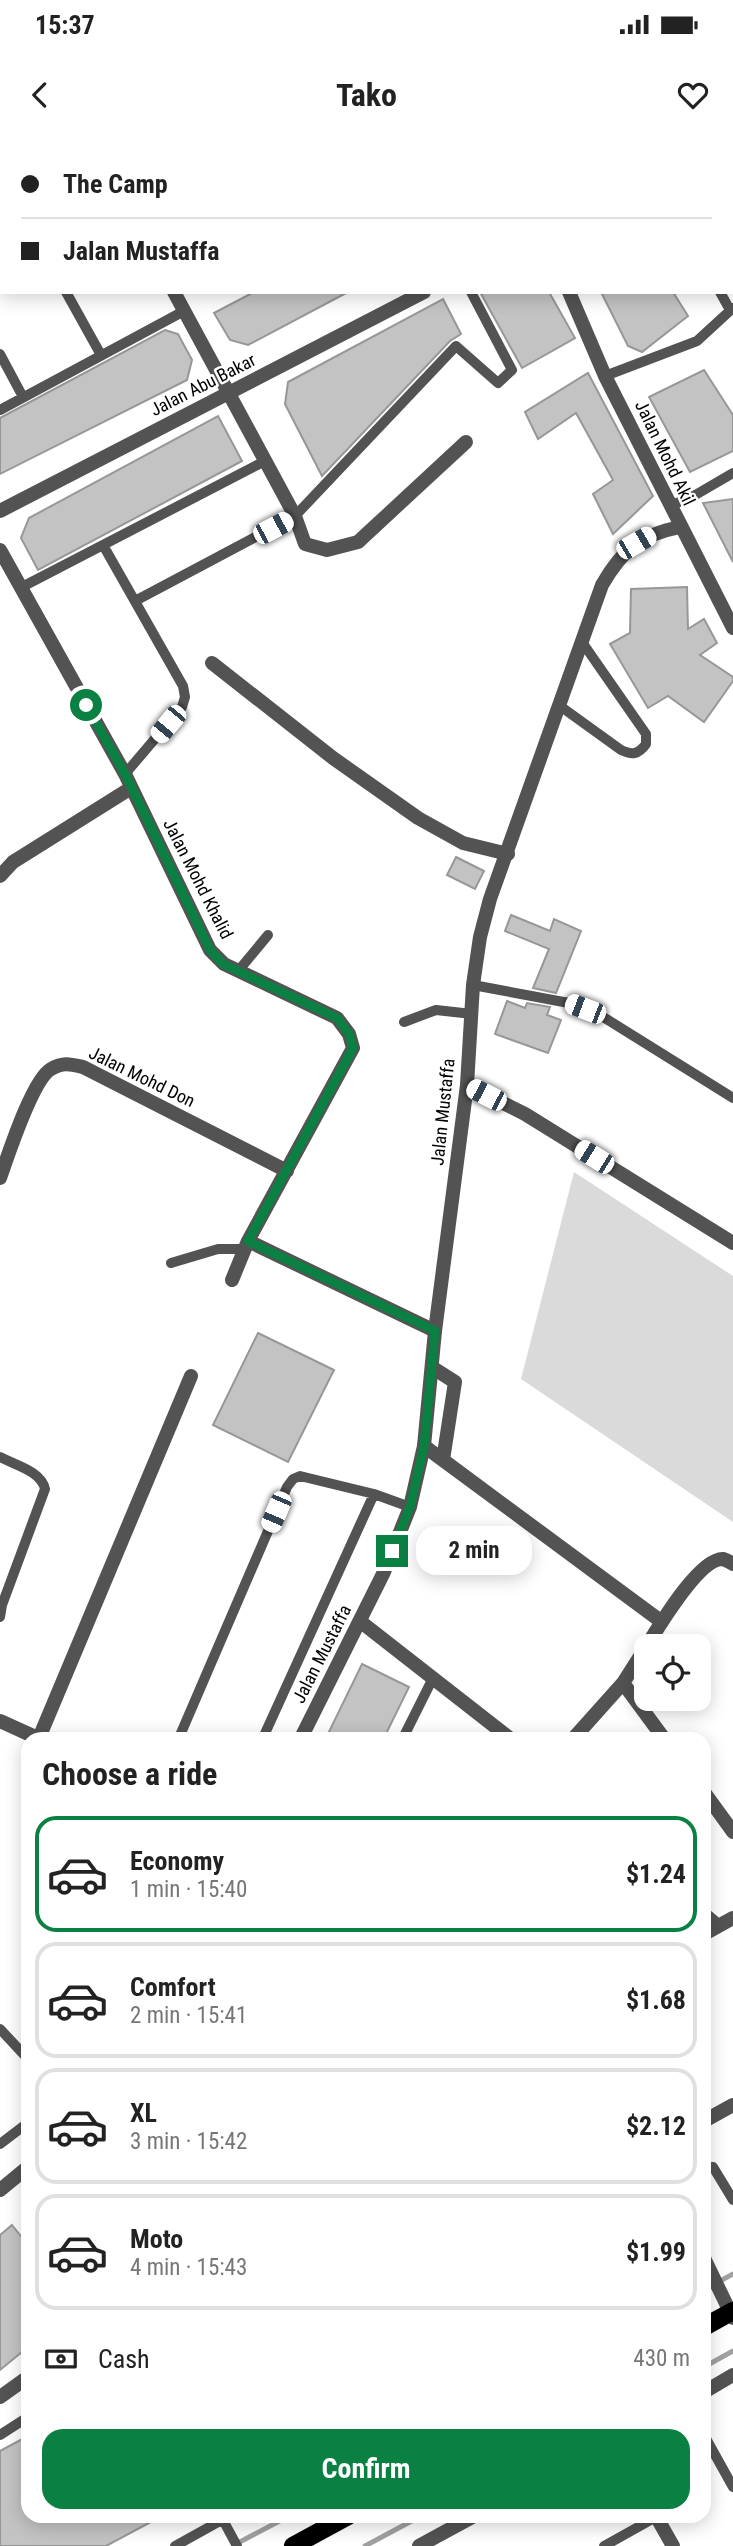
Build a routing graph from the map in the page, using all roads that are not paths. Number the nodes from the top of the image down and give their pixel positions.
1 (66, 294) edge
2 (179, 294) edge
3 (420, 294) edge
4 (472, 294) edge
5 (570, 294) edge
6 (721, 294) edge
7 (732, 309) edge
8 (184, 311) junction
9 (0, 354) edge
10 (101, 355) junction
11 (605, 376) junction
12 (229, 393) junction
13 (23, 397) junction
14 (0, 410) edge
15 (466, 442) dead end
16 (265, 461) junction
17 (733, 473) edge
18 (670, 506) junction
19 (0, 511) edge
20 (295, 516) junction
21 (680, 527) junction
22 (103, 545) junction
23 (0, 550) edge
24 (20, 588) junction
25 (135, 601) junction
26 (733, 628) edge
27 (582, 642) junction
28 (212, 663) dead end
29 (560, 706) junction
30 (128, 781) junction
31 (508, 854) junction
32 (0, 876) edge
33 (268, 935) dead end
34 (239, 970) junction
35 (473, 985) junction
36 (472, 1014) junction
37 (404, 1022) dead end
38 (467, 1085) junction
39 (733, 1098) edge
40 (7, 1137) edge
41 (287, 1171) junction
42 (0, 1178) edge
43 (733, 1243) edge
44 (247, 1245) junction
45 (171, 1263) dead end
46 (232, 1280) dead end
47 (435, 1331) junction
48 (433, 1368) junction
49 (191, 1376) dead end
50 (424, 1446) junction
51 (0, 1457) edge
52 (443, 1460) junction
53 (374, 1494) junction
54 (410, 1507) junction
55 (733, 1564) edge
56 (1, 1604) edge
57 (0, 1617) edge
58 (361, 1622) junction
59 (662, 1622) junction
60 (654, 1634) edge
61 (634, 1666) edge
62 (432, 1680) junction
63 (623, 1683) junction
64 (0, 1721) edge
65 (25, 1732) edge
66 (44, 1732) edge
67 (181, 1732) edge
68 (266, 1732) edge
69 (304, 1732) edge
70 (406, 1732) edge
71 (501, 1732) edge
72 (579, 1732) edge
73 (659, 1732) edge
74 (711, 1802) edge
75 (733, 1832) edge
76 (733, 1918) edge
77 (711, 1920) edge
78 (718, 1926) junction
79 (711, 1930) edge
80 (0, 2029) edge
81 (21, 2052) edge
82 (733, 2105) edge
83 (711, 2117) edge
84 (21, 2128) edge
85 (0, 2144) edge
86 (711, 2167) edge
87 (21, 2173) edge
88 (0, 2190) edge
89 (733, 2200) edge
90 (711, 2272) edge
91 (732, 2314) edge
92 (711, 2324) edge
93 (733, 2375) edge
94 (21, 2382) edge
95 (711, 2388) edge
96 (0, 2397) edge
97 (21, 2422) edge
98 (0, 2435) edge
99 (711, 2448) edge
100 (733, 2487) edge
101 (217, 2523) edge
102 (227, 2523) edge
103 (335, 2523) edge
104 (461, 2523) edge
105 (645, 2523) edge
106 (660, 2523) edge
107 (175, 2546) edge
108 (237, 2546) edge
109 (293, 2546) edge
110 (419, 2546) edge
111 (604, 2546) edge
112 (673, 2546) edge

1 - 10 lane
2 - 8 street
3 - 12 street, Jalan Abu Bakar
4 - 20 lane
5 - 11 street, Jalan Mohd Akil
6 - 7 lane
7 - 11 lane
8 - 10 lane
8 - 12 street
9 - 13 lane
10 - 13 lane
11 - 18 street, Jalan Mohd Akil
12 - 16 street
12 - 19 street, Jalan Abu Bakar
13 - 14 lane
15 - 20 street
16 - 20 street
16 - 22 lane
17 - 18 lane
18 - 21 street, Jalan Mohd Akil
20 - 25 lane
21 - 26 street, Jalan Mohd Akil
21 - 27 street, Jalan Mustaffa
22 - 24 lane
22 - 25 lane
23 - 24 street, Jalan Mohd Khalid
24 - 30 street, Jalan Mohd Khalid
25 - 30 lane
27 - 29 street, Jalan Mustaffa
27 - 29 lane
28 - 31 street
29 - 31 street, Jalan Mustaffa
30 - 32 street
30 - 34 street, Jalan Mohd Khalid
31 - 35 street, Jalan Mustaffa
33 - 34 lane
34 - 41 street, Jalan Mohd Khalid
35 - 36 street, Jalan Mustaffa
35 - 39 lane
36 - 37 lane
36 - 38 street, Jalan Mustaffa
38 - 43 street
38 - 47 street, Jalan Mustaffa
40 - 41 street, Jalan Mohd Don
40 - 42 street, Jalan Mohd Don
41 - 44 street, Jalan Mohd Khalid
44 - 45 lane
44 - 46 street, Jalan Mohd Khalid
44 - 47 street
47 - 48 street, Jalan Mustaffa
48 - 50 street, Jalan Mustaffa
48 - 52 street
49 - 66 street
50 - 52 street
50 - 54 street, Jalan Mustaffa
51 - 56 lane
52 - 59 street
53 - 54 lane
53 - 67 lane
53 - 68 lane
54 - 58 street, Jalan Mustaffa
55 - 59 street
56 - 57 lane
58 - 62 street
58 - 69 street, Jalan Mustaffa
59 - 60 street
61 - 63 street
62 - 70 lane
62 - 71 street
63 - 72 street
63 - 73 street
64 - 65 street
74 - 75 street
76 - 78 street
77 - 78 street
78 - 79 street
80 - 81 lane
82 - 83 street
84 - 85 lane
86 - 89 lane
87 - 88 street
90 - 91 street
91 - 92 main road
93 - 95 street
94 - 96 street
97 - 98 lane
99 - 100 lane
101 - 107 lane
102 - 108 lane
103 - 109 main road
104 - 110 street
105 - 111 lane
106 - 112 street

